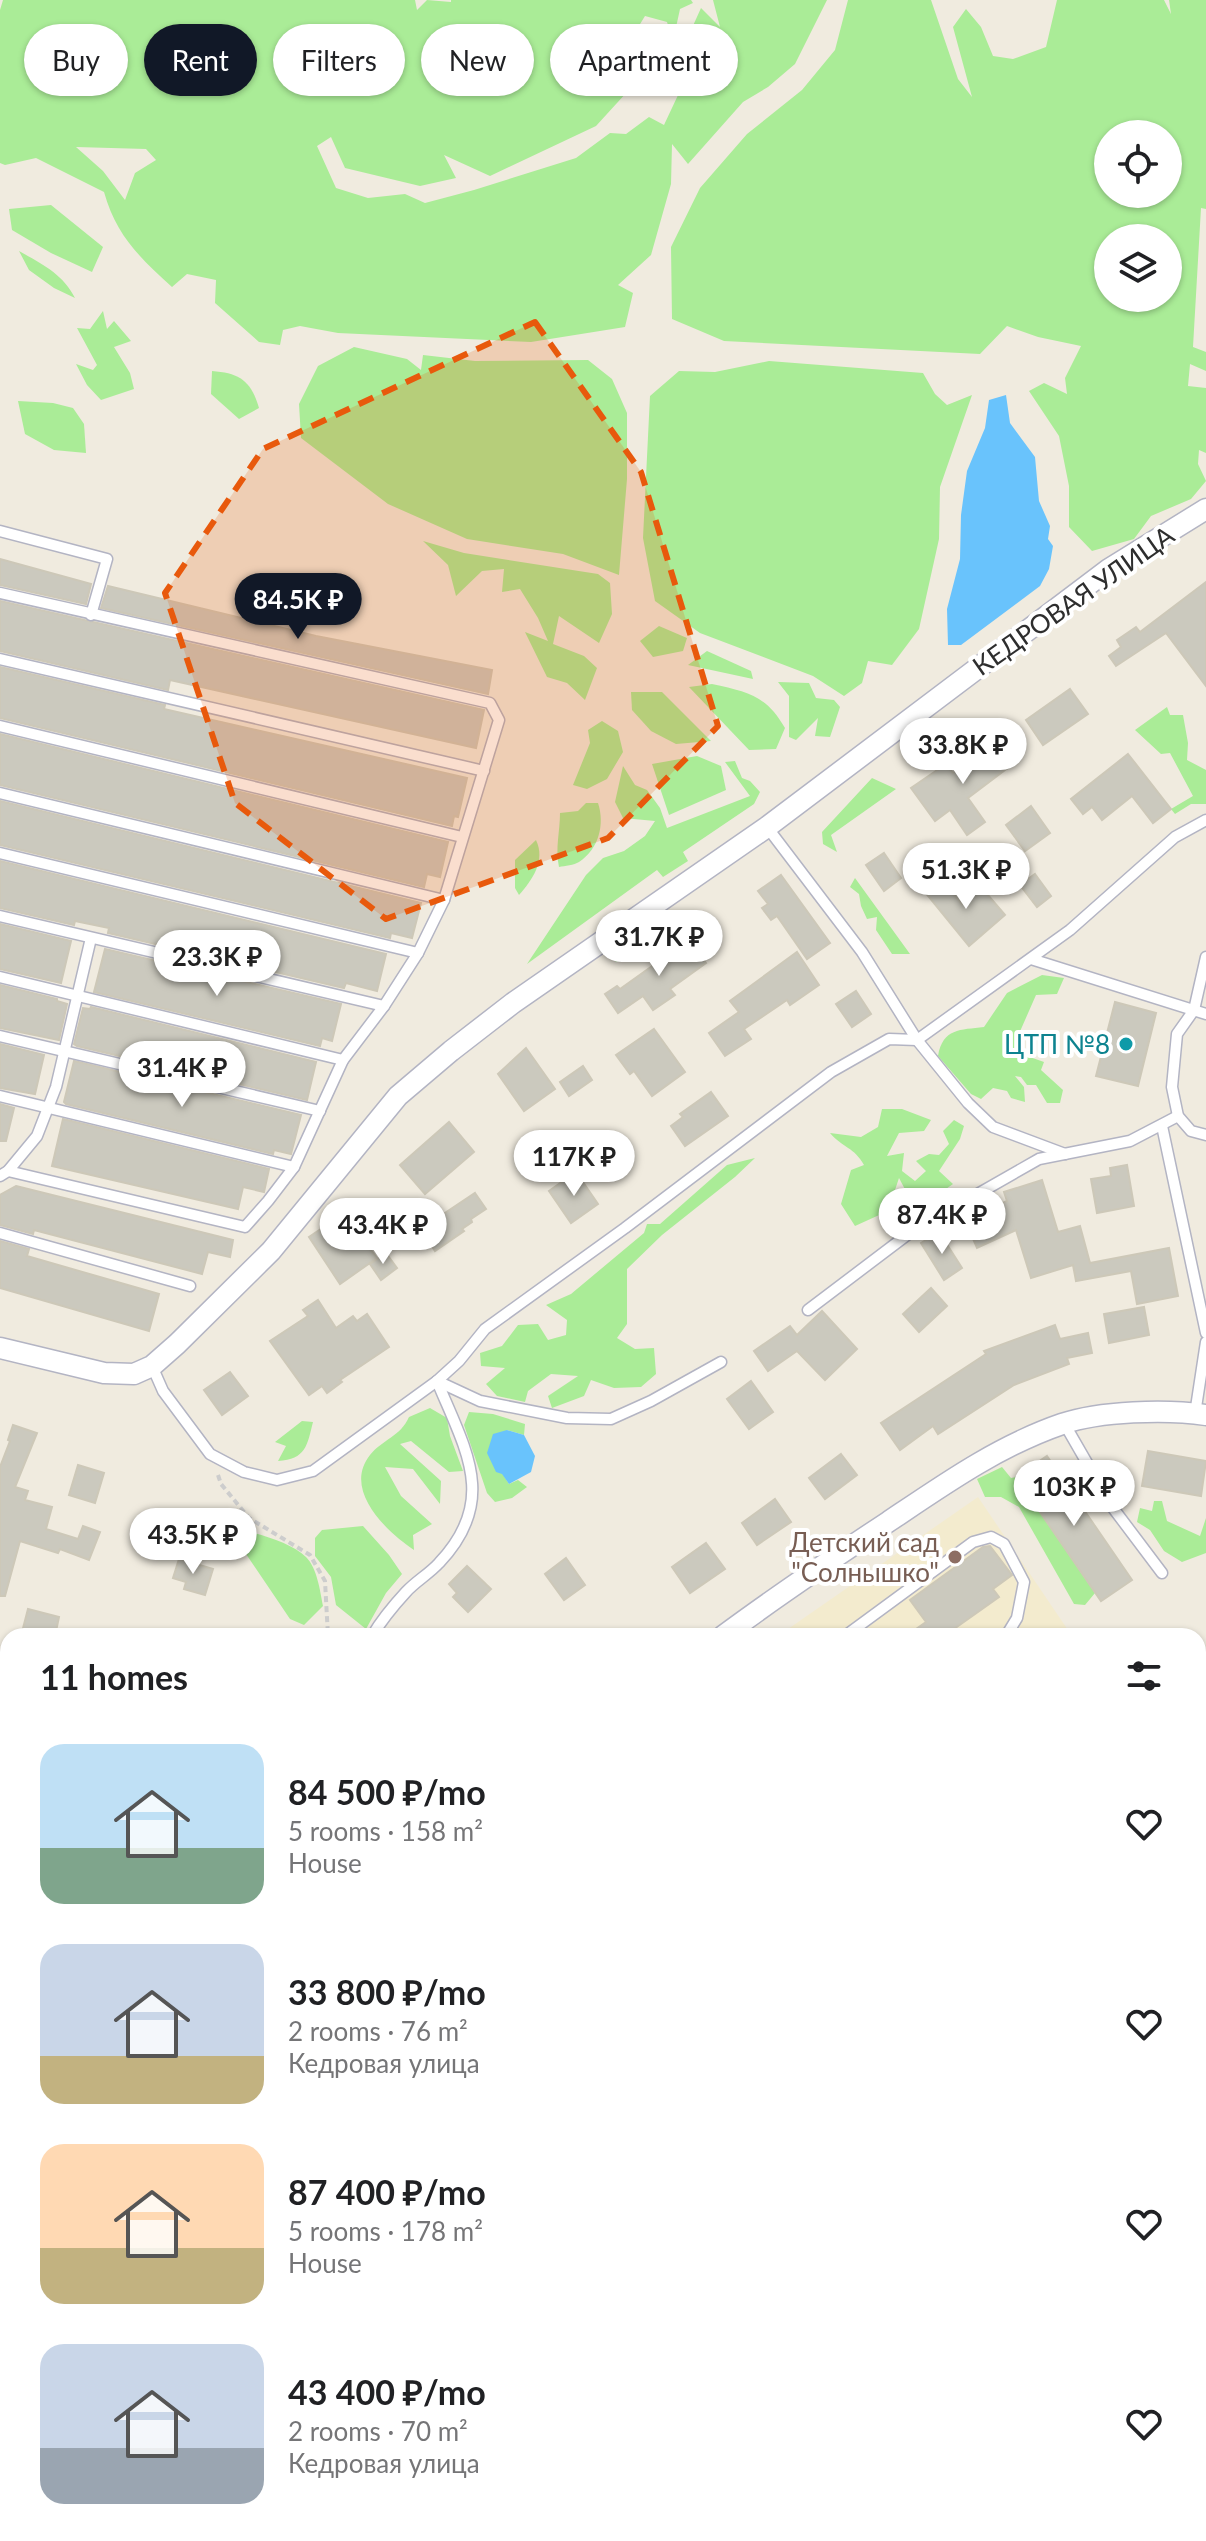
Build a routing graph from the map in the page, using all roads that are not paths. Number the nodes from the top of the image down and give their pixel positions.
1 (1206, 509) edge
2 (0, 531) edge
3 (0, 593) edge
4 (91, 615) junction
5 (0, 659) edge
6 (0, 726) edge
7 (484, 771) junction
8 (0, 793) edge
9 (1206, 820) edge
10 (767, 827) junction
11 (462, 837) junction
12 (0, 853) edge
13 (444, 900) junction
14 (0, 916) edge
15 (91, 938) junction
16 (418, 953) junction
17 (1206, 957) edge
18 (1031, 959) junction
19 (0, 977) edge
20 (77, 995) junction
21 (384, 1006) junction
22 (1194, 1010) junction
23 (1206, 1014) edge
24 (0, 1036) edge
25 (917, 1040) junction
26 (64, 1051) junction
27 (343, 1060) junction
28 (0, 1096) edge
29 (48, 1107) junction
30 (320, 1111) junction
31 (1178, 1116) junction
32 (1162, 1126) junction
33 (1206, 1135) edge
34 (1065, 1154) junction
35 (294, 1167) junction
36 (4, 1174) edge
37 (0, 1233) edge
38 (190, 1286) dead end
39 (808, 1310) dead end
40 (1206, 1333) edge
41 (1206, 1342) edge
42 (0, 1348) edge
43 (721, 1362) dead end
44 (152, 1366) junction
45 (437, 1381) junction
46 (1201, 1415) edge
47 (1064, 1423) junction
48 (1162, 1573) dead end
49 (378, 1628) edge
50 (734, 1628) edge
51 (856, 1628) edge
52 (1011, 1628) edge

1 - 10 street, КЕДРОВАЯ УЛИЦА
2 - 4 lane
3 - 4 lane
4 - 7 lane
5 - 7 lane
6 - 11 lane
7 - 11 lane
8 - 13 lane
9 - 18 lane
10 - 25 lane
10 - 44 street, КЕДРОВАЯ УЛИЦА
11 - 13 lane
12 - 16 lane
13 - 16 lane
14 - 15 lane
15 - 20 lane
15 - 21 lane
16 - 21 lane
17 - 22 lane
18 - 22 lane
18 - 25 lane
19 - 20 lane
20 - 26 lane
20 - 27 lane
21 - 27 lane
22 - 23 lane
22 - 31 lane
24 - 26 lane
25 - 34 lane
25 - 45 lane
26 - 29 lane
26 - 30 lane
27 - 30 lane
28 - 29 lane
29 - 35 lane
29 - 36 lane
30 - 35 lane
31 - 32 lane
31 - 33 lane
32 - 34 lane
32 - 40 lane
34 - 39 lane
35 - 36 lane
37 - 38 lane
41 - 46 lane
42 - 44 street
43 - 45 lane
44 - 45 lane
45 - 49 lane
46 - 47 street
47 - 48 lane
47 - 50 street
51 - 52 lane

